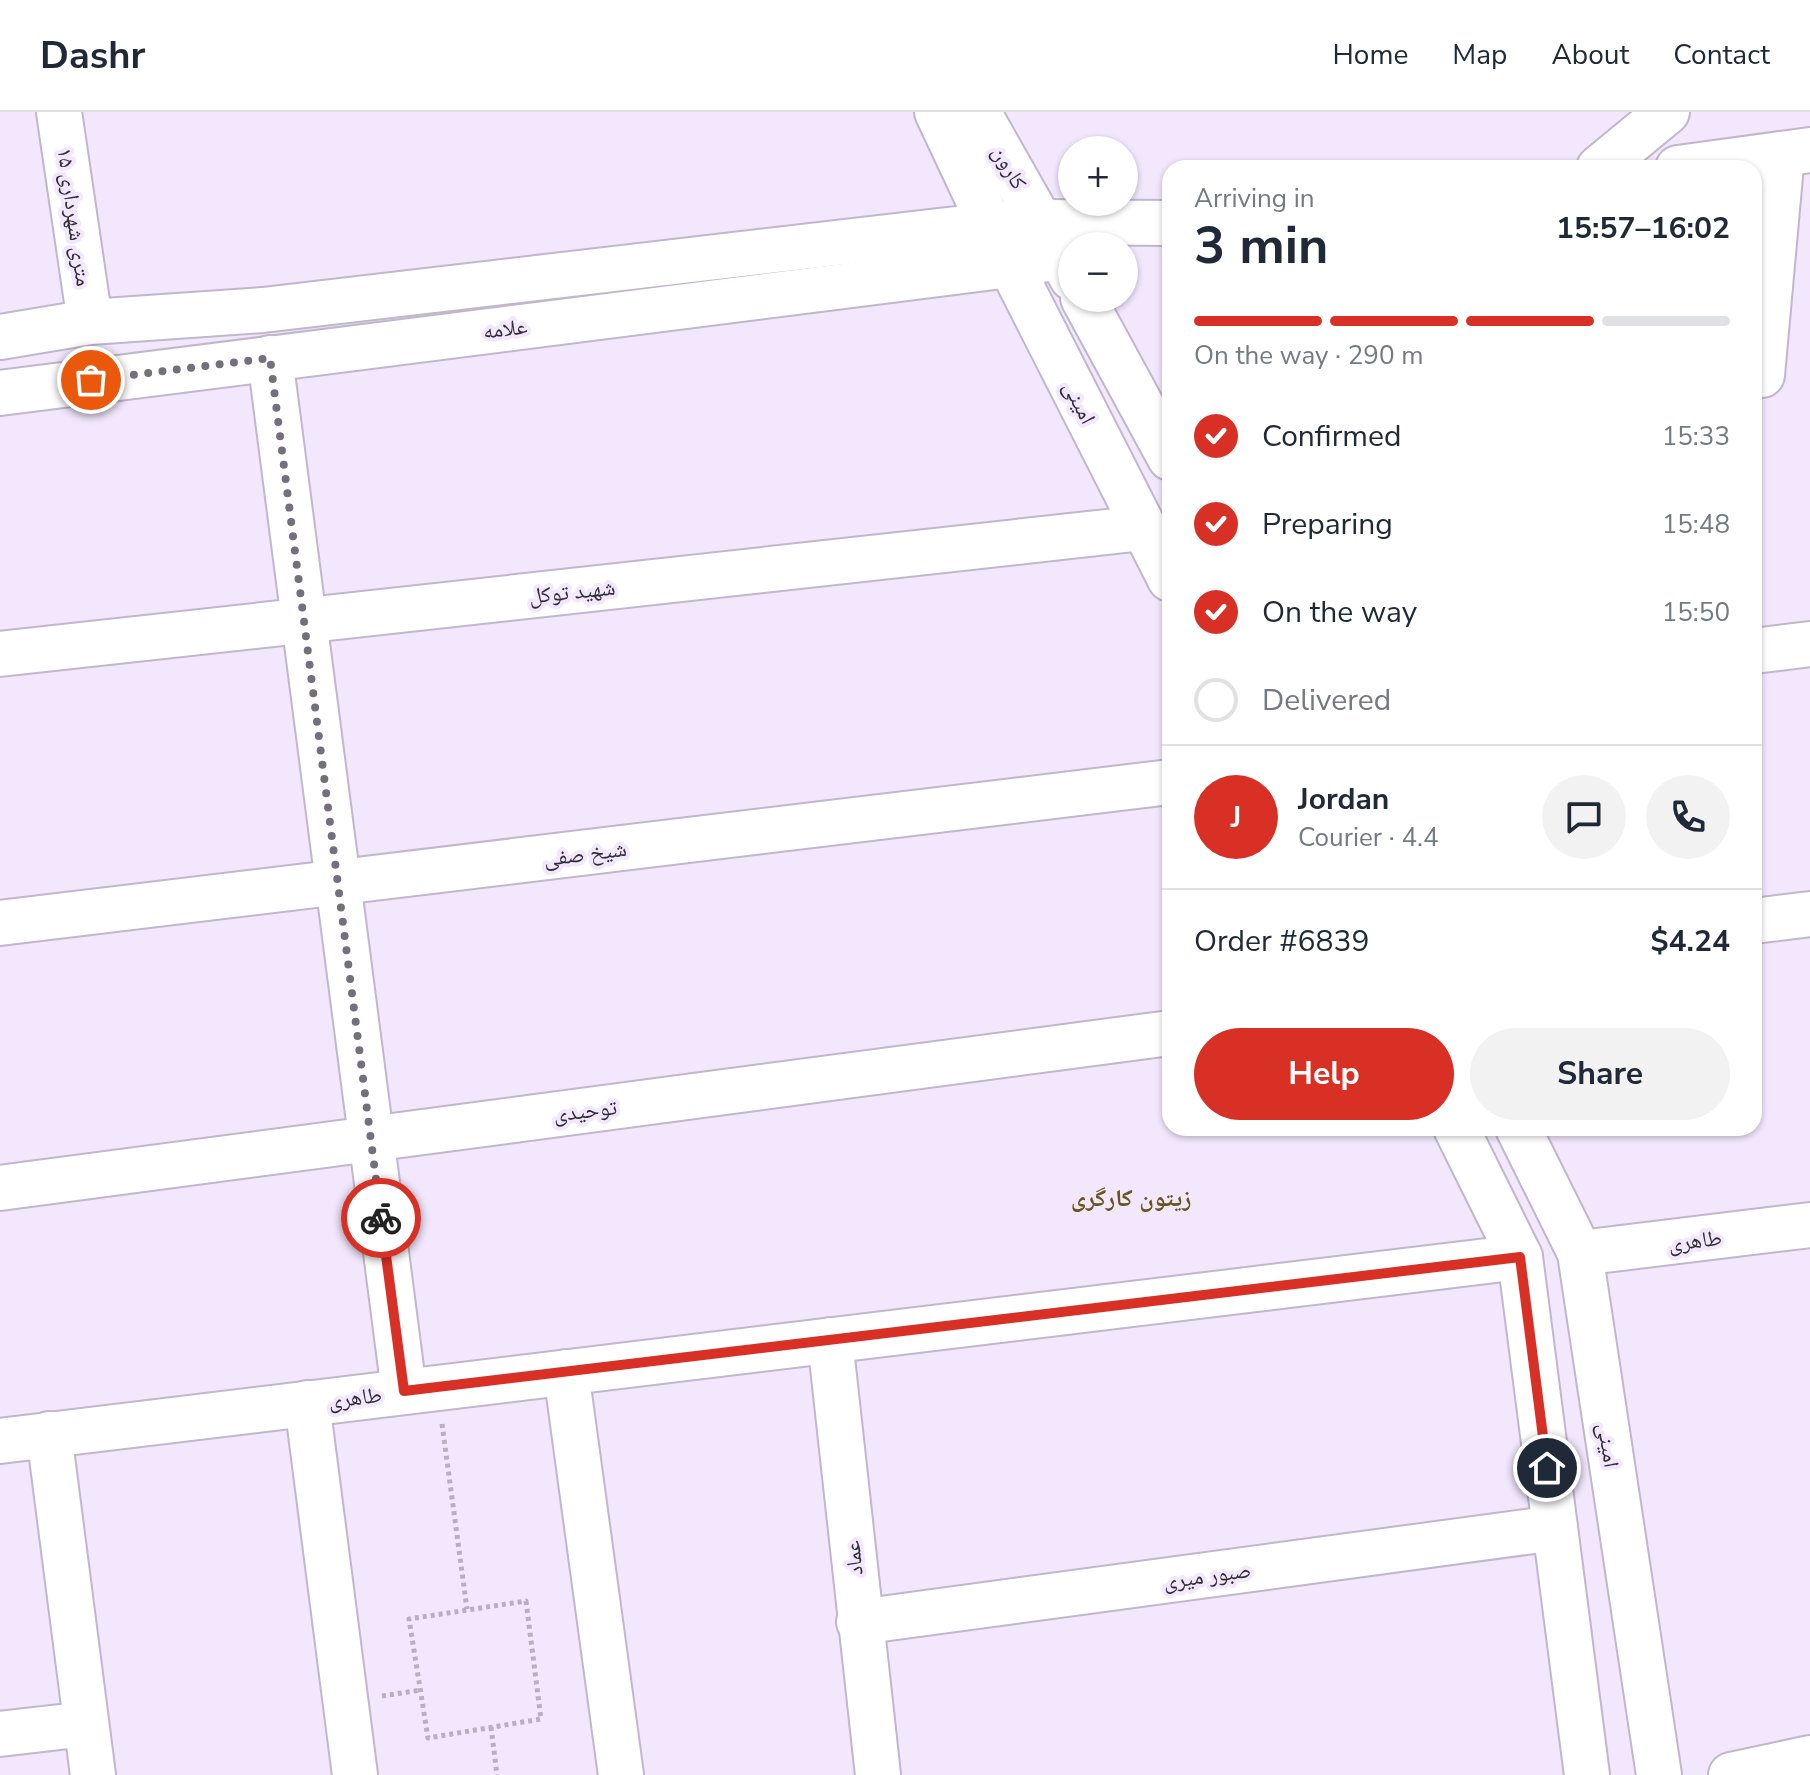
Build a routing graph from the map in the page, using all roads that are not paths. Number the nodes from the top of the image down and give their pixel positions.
1 (59, 112) edge
2 (937, 112) edge
3 (978, 112) edge
4 (1667, 112) edge
5 (1796, 152) edge
6 (1609, 160) edge
7 (1737, 160) edge
8 (990, 225) junction
9 (1162, 225) edge
10 (1137, 232) edge
11 (1162, 239) edge
12 (1138, 243) edge
13 (1058, 248) edge
14 (1058, 252) edge
15 (1058, 254) edge
16 (1010, 265) junction
17 (1091, 312) edge
18 (90, 322) junction
19 (0, 337) edge
20 (270, 358) junction
21 (1762, 375) edge
22 (0, 393) edge
23 (1162, 443) edge
24 (1143, 528) junction
25 (1162, 564) edge
26 (303, 621) junction
27 (1810, 644) edge
28 (1762, 650) edge
29 (0, 654) edge
30 (1162, 783) edge
31 (337, 882) junction
32 (1810, 914) edge
33 (1762, 920) edge
34 (0, 923) edge
35 (1162, 1034) edge
36 (1460, 1136) edge
37 (1522, 1136) edge
38 (371, 1139) junction
39 (0, 1188) edge
40 (1810, 1225) edge
41 (1580, 1253) junction
42 (1520, 1257) junction
43 (830, 1340) junction
44 (566, 1372) junction
45 (420, 1390) junction
46 (307, 1403) junction
47 (49, 1434) junction
48 (0, 1441) edge
49 (1621, 1521) junction
50 (1555, 1528) junction
51 (859, 1622) junction
52 (86, 1724) junction
53 (0, 1734) edge
54 (1810, 1758) edge
55 (93, 1775) edge
56 (355, 1775) edge
57 (621, 1775) edge
58 (878, 1775) edge
59 (1587, 1775) edge
60 (1659, 1775) edge
61 (1731, 1775) edge

1 - 18 street, ۱۵ متری شهرداری
2 - 8 street, کارون
3 - 13 street, کارون
4 - 6 street
5 - 7 street
5 - 21 street
8 - 14 street, علامه
8 - 16 street, امینی
8 - 18 street, علامه
9 - 10 street
11 - 12 street
15 - 16 street, علامه
16 - 20 street, علامه
16 - 24 street, امینی
17 - 23 street
18 - 19 street, علامه
20 - 22 street, علامه
20 - 26 street
24 - 25 street, امینی
24 - 26 street, شهید توکل
26 - 29 street, شهید توکل
26 - 31 street
27 - 28 street
30 - 31 street, شیخ صفی
31 - 34 street, شیخ صفی
31 - 38 street
32 - 33 street
35 - 38 street, توحیدی
36 - 42 street
37 - 41 street, امینی
38 - 39 street, توحیدی
38 - 45 street
40 - 41 street, طاهری
41 - 42 street, طاهری
41 - 49 street, امینی
42 - 43 street, طاهری
42 - 50 street
43 - 44 street, طاهری
43 - 51 street, عماد
44 - 45 street, طاهری
44 - 57 street
45 - 46 street, طاهری
46 - 47 street, طاهری
46 - 56 street
47 - 48 street, طاهری
47 - 52 street
49 - 50 street, صبور میری
49 - 60 street, امینی
50 - 51 street, صبور میری
50 - 59 street
51 - 58 street, عماد
52 - 53 street
52 - 55 street
54 - 61 street

